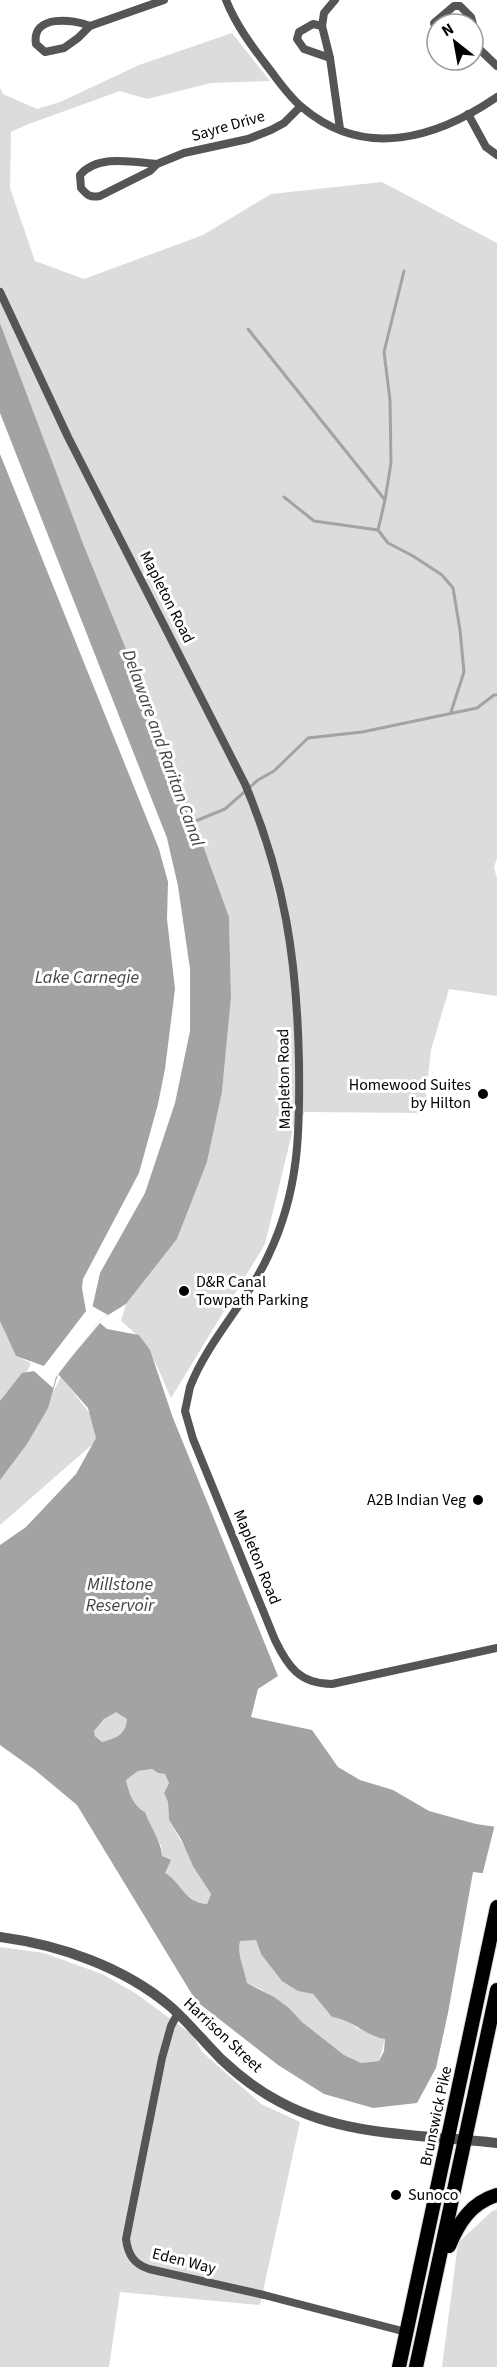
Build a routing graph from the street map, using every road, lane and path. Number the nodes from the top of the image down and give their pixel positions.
1 (164, 0) edge
2 (226, 0) edge
3 (335, 0) edge
4 (447, 12) edge
5 (466, 12) edge
6 (90, 26) junction
7 (322, 26) junction
8 (485, 55) edge
9 (330, 58) junction
10 (497, 66) edge
11 (497, 96) edge
12 (300, 107) junction
13 (468, 114) junction
14 (340, 129) junction
15 (497, 155) edge
16 (157, 164) junction
17 (0, 292) edge
18 (497, 1648) edge
19 (497, 1907) edge
20 (0, 1937) edge
21 (497, 1990) edge
22 (178, 2013) junction
23 (448, 2138) junction
24 (466, 2139) junction
25 (497, 2143) edge
26 (497, 2195) edge
27 (436, 2276) junction
28 (406, 2332) junction
29 (399, 2367) edge
30 (416, 2367) edge

1 - 6 street
2 - 12 street
3 - 7 street
4 - 5 street
6 - 6 street
7 - 9 street
7 - 9 street
8 - 10 street
9 - 14 street
11 - 13 street
12 - 14 street
12 - 16 street, Sayre Drive
13 - 14 street
13 - 15 street
16 - 16 street, Sayre Drive
17 - 18 street, Mapleton Road
19 - 23 highway, Brunswick Pike
20 - 22 street, Harrison Street
21 - 24 highway, Brunswick Pike
22 - 23 street, Harrison Street
22 - 28 street, Eden Way
23 - 24 street, Harrison Street
23 - 28 highway, Brunswick Pike
24 - 25 street, Harrison Street
24 - 27 highway, Brunswick Pike
26 - 27 highway
27 - 30 highway, Brunswick Pike
28 - 29 highway, Brunswick Pike

